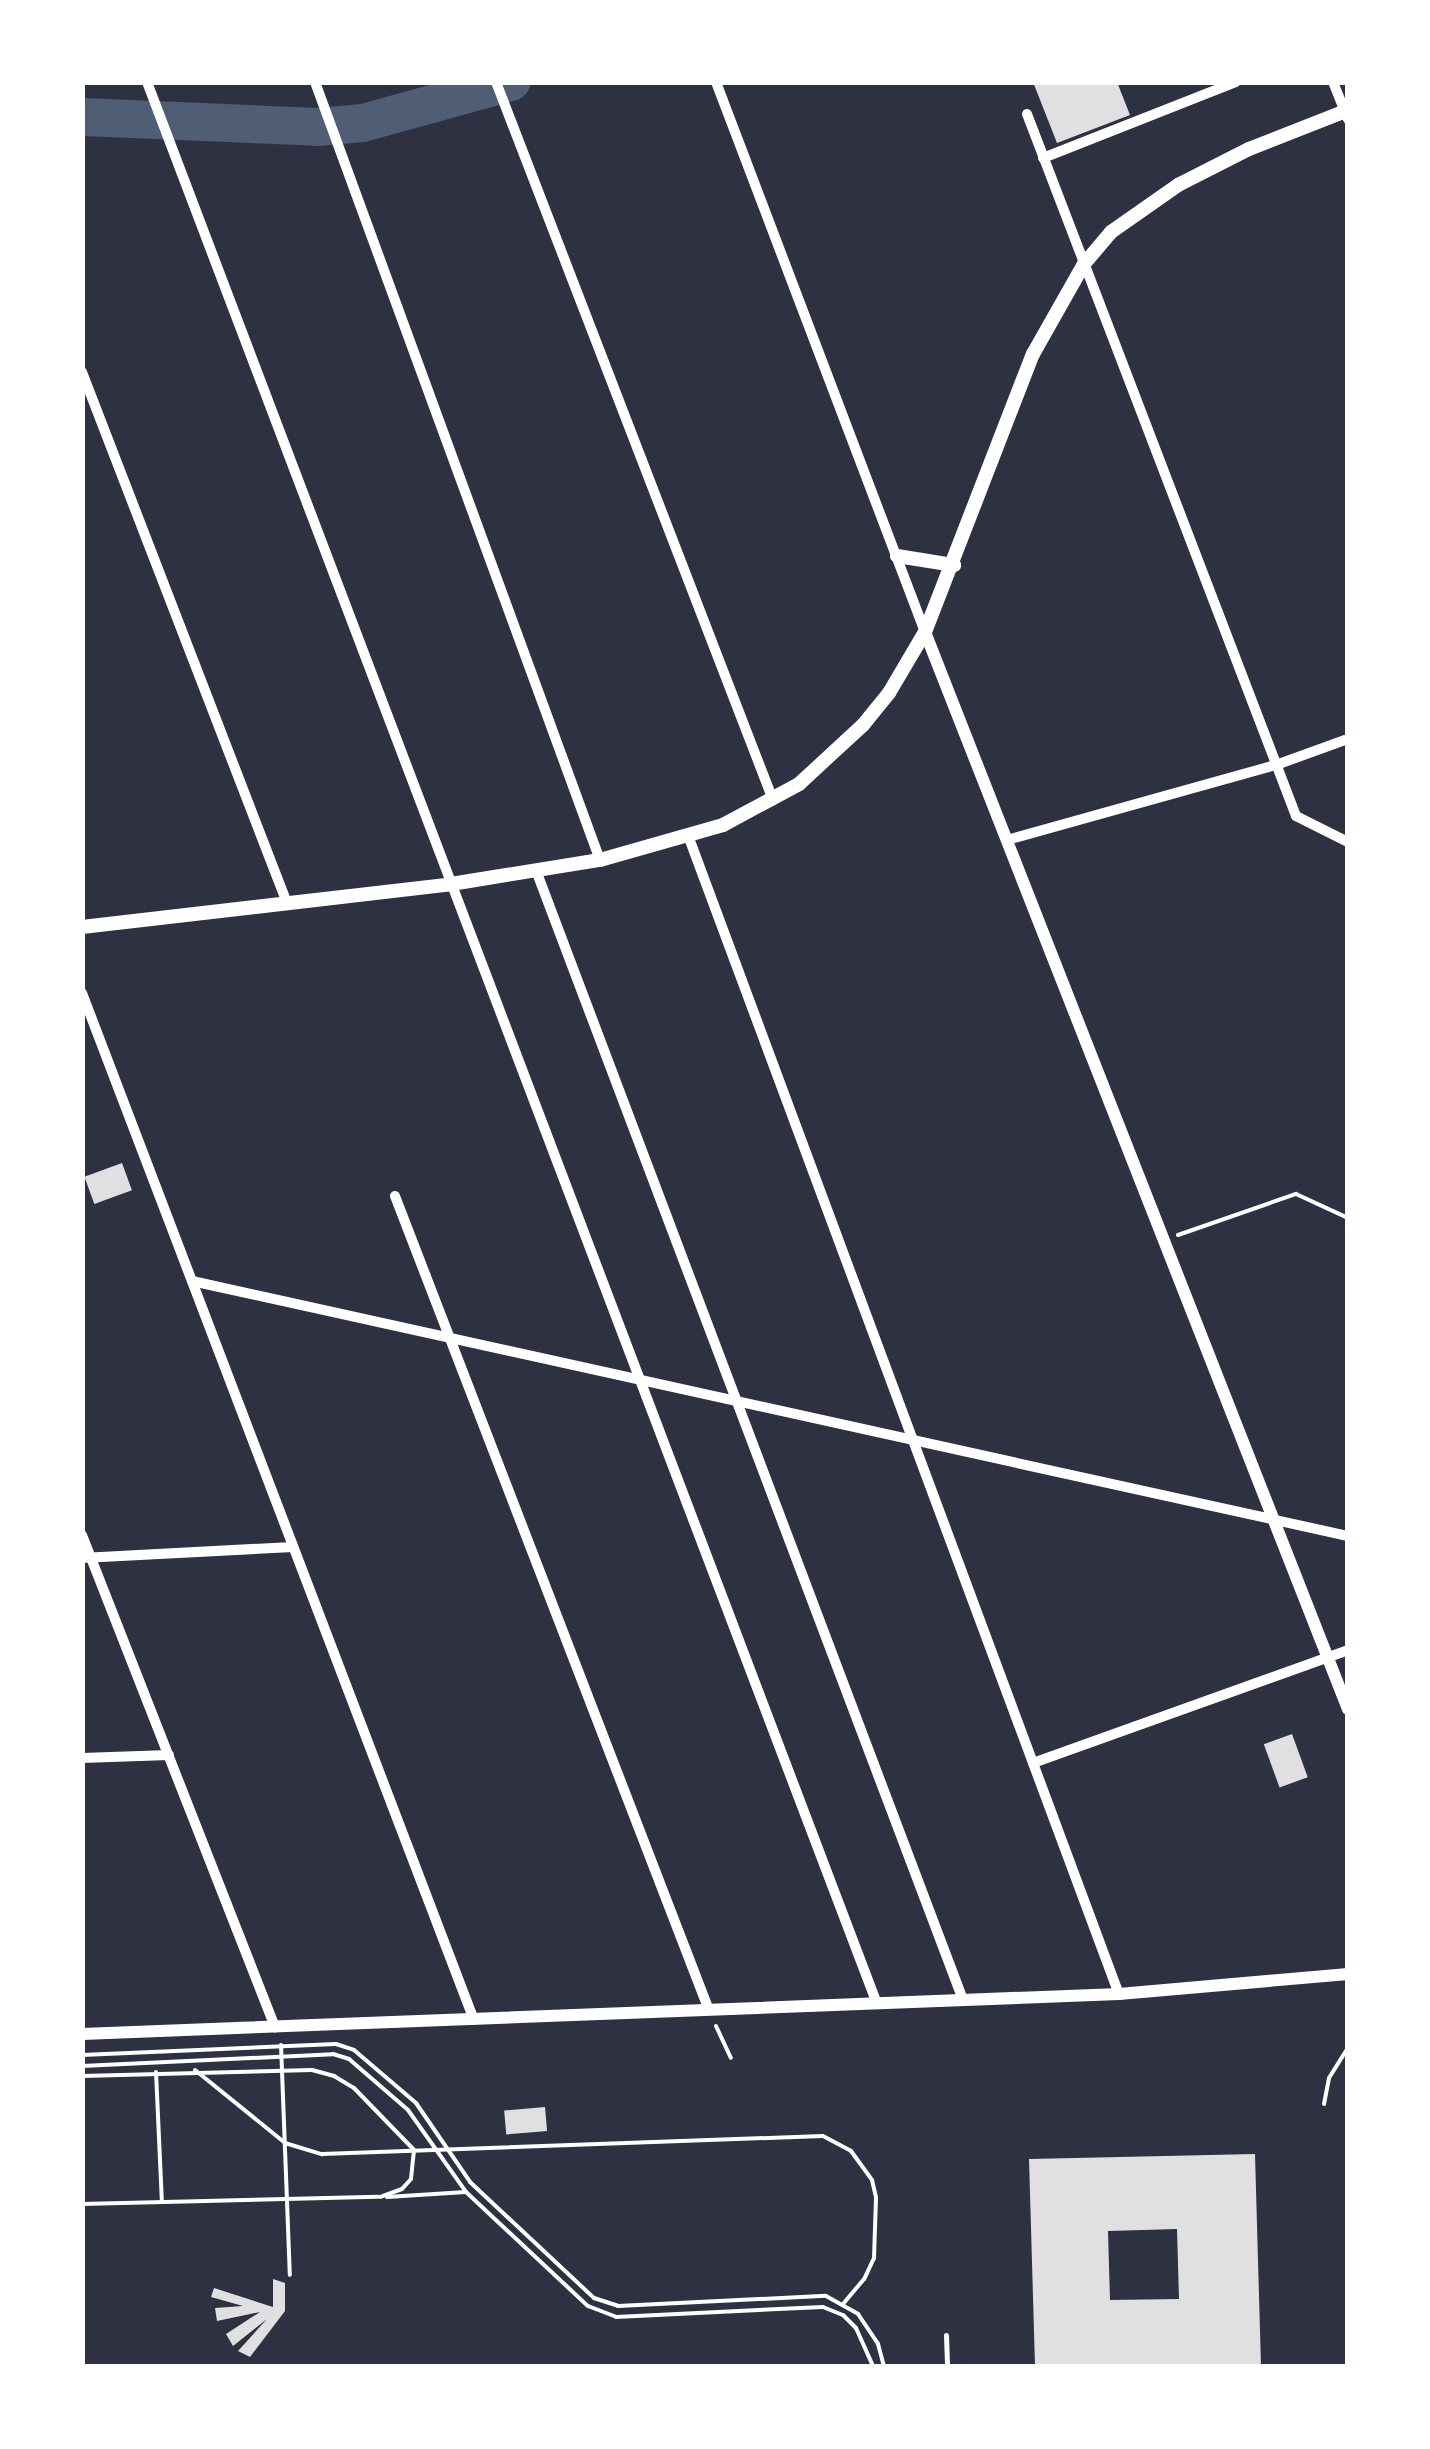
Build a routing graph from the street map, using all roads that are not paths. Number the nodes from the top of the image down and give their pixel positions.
1 (147, 82) edge
2 (316, 82) edge
3 (496, 82) edge
4 (716, 82) edge
5 (1236, 82) edge
6 (1333, 82) edge
7 (1346, 113) edge
8 (1027, 114) dead end
9 (1043, 158) junction
10 (1084, 264) junction
11 (82, 372) edge
12 (897, 556) junction
13 (954, 565) junction
14 (925, 632) junction
15 (1348, 739) edge
16 (1276, 765) junction
17 (773, 800) junction
18 (689, 838) junction
19 (1007, 840) junction
20 (1348, 842) edge
21 (600, 860) junction
22 (537, 872) junction
23 (452, 884) junction
24 (287, 903) junction
25 (82, 928) edge
26 (82, 994) edge
27 (395, 1196) dead end
28 (192, 1281) junction
29 (450, 1338) junction
30 (640, 1378) junction
31 (737, 1402) junction
32 (913, 1439) junction
33 (1273, 1519) junction
34 (82, 1535) edge
35 (1348, 1536) edge
36 (293, 1546) junction
37 (87, 1557) edge
38 (1348, 1650) edge
39 (1328, 1658) junction
40 (1348, 1709) edge
41 (169, 1755) junction
42 (82, 1758) edge
43 (1033, 1763) junction
44 (1348, 1974) edge
45 (1119, 1994) junction
46 (963, 2000) junction
47 (878, 2004) junction
48 (709, 2010) junction
49 (474, 2020) junction
50 (275, 2027) junction
51 (82, 2034) edge
52 (946, 2335) dead end
53 (948, 2366) edge

1 - 23 street
2 - 21 street
3 - 17 street
4 - 12 street
5 - 9 street
6 - 7 street
7 - 10 main road
8 - 9 street
9 - 10 street
10 - 13 main road
10 - 16 street
11 - 24 street
12 - 13 main road
12 - 14 street
13 - 14 main road
14 - 17 main road
14 - 19 street
15 - 16 street
16 - 19 street
16 - 20 street
17 - 18 main road
18 - 21 main road
18 - 32 street
19 - 33 street
21 - 22 main road
22 - 23 main road
22 - 31 street
23 - 24 main road
23 - 30 street
24 - 25 main road
26 - 28 street
27 - 29 street
28 - 29 street
28 - 36 street
29 - 30 street
29 - 48 street
30 - 31 street
30 - 47 street
31 - 32 street
31 - 46 street
32 - 33 street
32 - 43 street
33 - 35 street
33 - 39 street
34 - 37 street
36 - 37 street
36 - 49 street
37 - 41 street
38 - 39 street
39 - 40 street
39 - 43 street
41 - 42 street
41 - 50 street
43 - 45 street
44 - 45 street
45 - 46 street
46 - 47 street
47 - 48 street
48 - 49 street
49 - 50 street
50 - 51 street
52 - 53 lane

